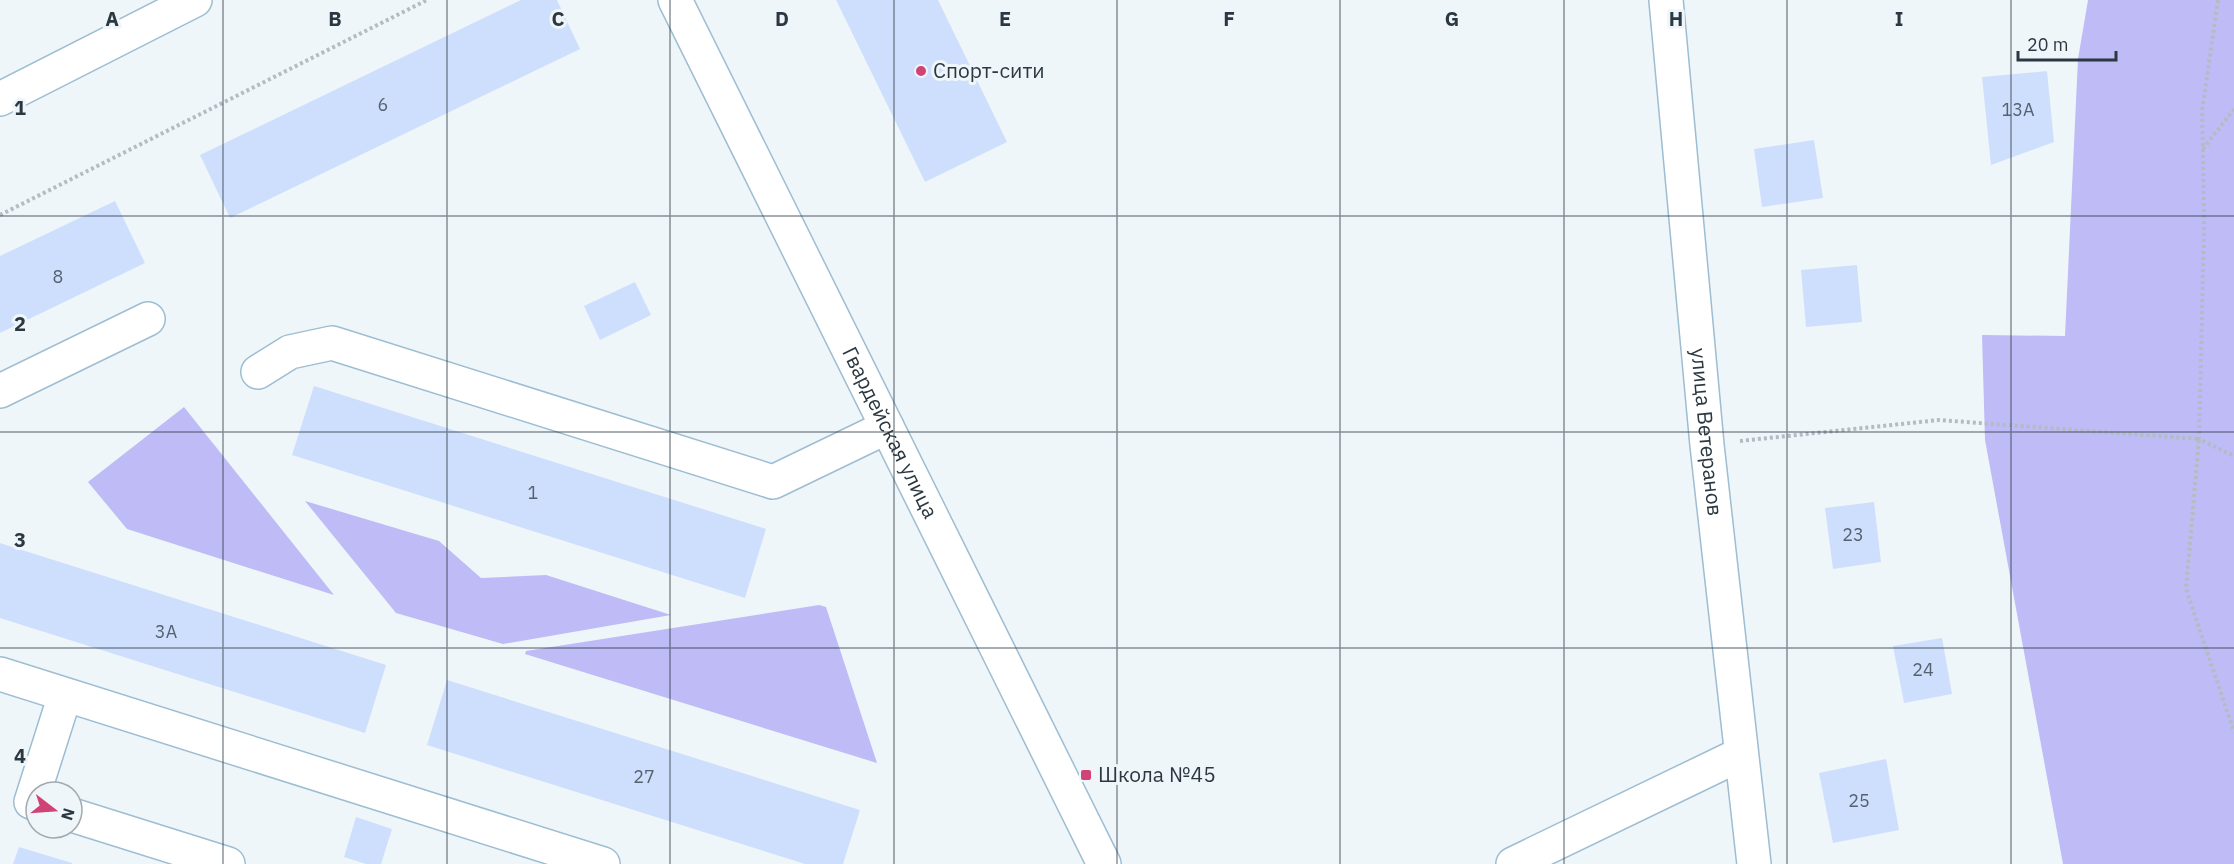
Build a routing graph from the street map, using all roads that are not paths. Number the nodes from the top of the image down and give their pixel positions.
1 (195, 0) edge
2 (675, 0) edge
3 (1666, 0) edge
4 (0, 99) edge
5 (148, 319) dead end
6 (258, 372) dead end
7 (0, 391) edge
8 (887, 427) junction
9 (0, 674) edge
10 (65, 695) junction
11 (1741, 754) junction
12 (38, 780) edge
13 (84, 819) edge
14 (228, 864) edge
15 (603, 864) edge
16 (1104, 864) edge
17 (1513, 864) edge
18 (1754, 864) edge

1 - 4 street
2 - 8 street, Гвардейская улица
3 - 11 street, улица Ветеранов
5 - 7 street
6 - 8 street
8 - 16 street, Гвардейская улица
9 - 10 street
10 - 12 street
10 - 15 street
11 - 17 street
11 - 18 street, улица Ветеранов
13 - 14 street

